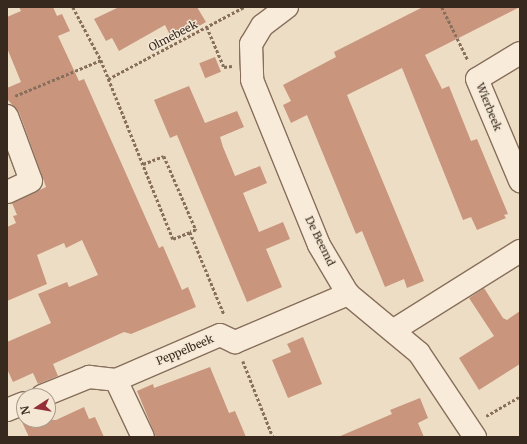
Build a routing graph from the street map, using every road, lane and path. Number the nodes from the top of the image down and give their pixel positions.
1 (73, 7) edge
2 (244, 7) edge
3 (442, 7) edge
4 (281, 8) edge
5 (207, 27) junction
6 (520, 53) edge
7 (101, 60) junction
8 (252, 64) junction
9 (108, 79) junction
10 (477, 80) junction
11 (7, 99) edge
12 (7, 116) edge
13 (143, 164) junction
14 (520, 181) edge
15 (7, 192) edge
16 (190, 232) junction
17 (520, 251) edge
18 (348, 294) junction
19 (394, 330) junction
20 (235, 342) junction
21 (116, 380) junction
22 (56, 390) edge
23 (520, 396) edge
24 (472, 431) edge
25 (143, 437) edge
26 (273, 437) edge

1 - 7 path
2 - 5 path, Olmebeek
3 - 10 path
4 - 8 street, De Beemd
5 - 8 path
5 - 9 path, Olmebeek
6 - 10 street, Wierbeek
7 - 9 path
7 - 11 path
8 - 18 street, De Beemd
9 - 13 path
10 - 14 street, Wierbeek
12 - 15 street
13 - 16 path
13 - 16 path
16 - 20 path
17 - 19 street
18 - 19 street, De Beemd
18 - 20 street
19 - 24 street, De Beemd
20 - 21 street, Peppelbeek
20 - 26 path
21 - 22 street, Peppelbeek
21 - 25 street
23 - 24 path

